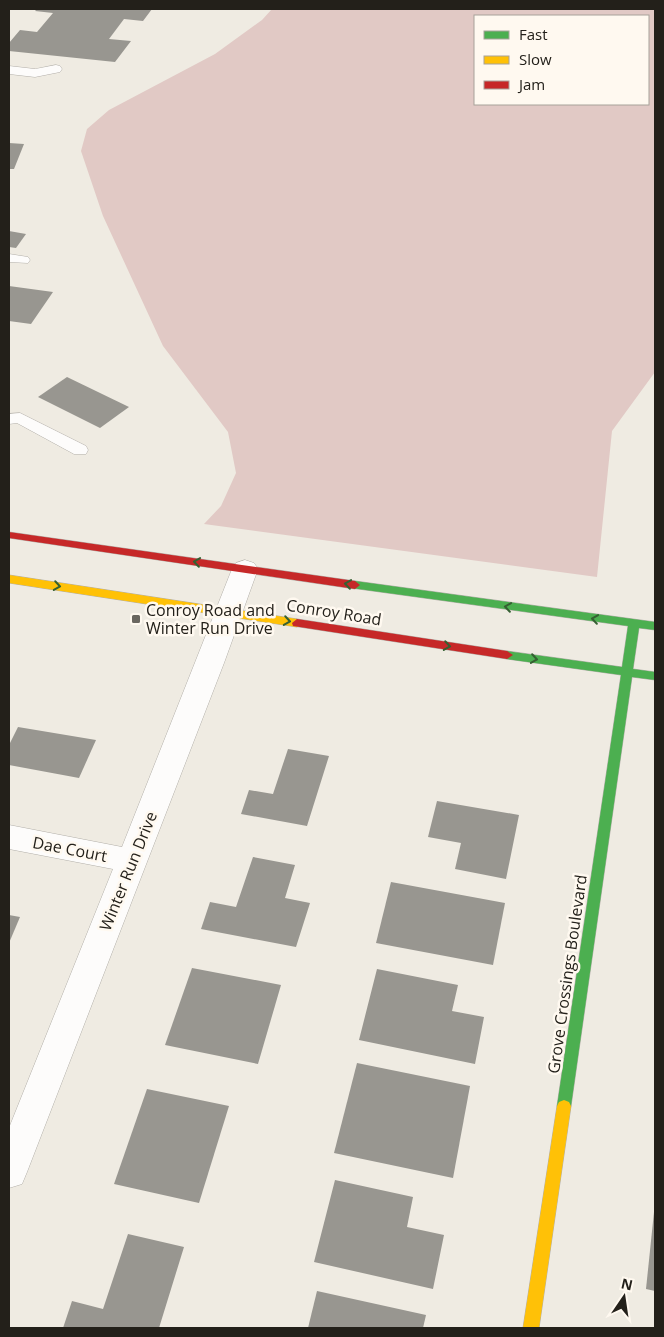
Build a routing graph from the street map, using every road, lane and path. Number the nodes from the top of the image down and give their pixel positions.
1 (56, 69) dead end
2 (9, 70) edge
3 (9, 419) edge
4 (80, 450) dead end
5 (9, 535) edge
6 (245, 569) junction
7 (9, 579) edge
8 (230, 613) junction
9 (634, 624) junction
10 (655, 626) edge
11 (627, 672) junction
12 (655, 676) edge
13 (9, 837) edge
14 (132, 861) junction
15 (9, 1172) edge
16 (531, 1328) edge

1 - 2 lane
3 - 4 lane
6 -> 5 main road, Conroy Road
6 - 8 street, Winter Run Drive
9 -> 6 main road, Conroy Road
7 -> 8 main road, Conroy Road
8 -> 11 main road, Conroy Road
8 - 14 street, Winter Run Drive
9 - 10 main road, Conroy Road
9 - 11 main road, Grove Crossings Boulevard
11 - 12 main road, Conroy Road
11 - 16 main road, Grove Crossings Boulevard
13 - 14 street, Dae Court
14 - 15 street, Winter Run Drive

